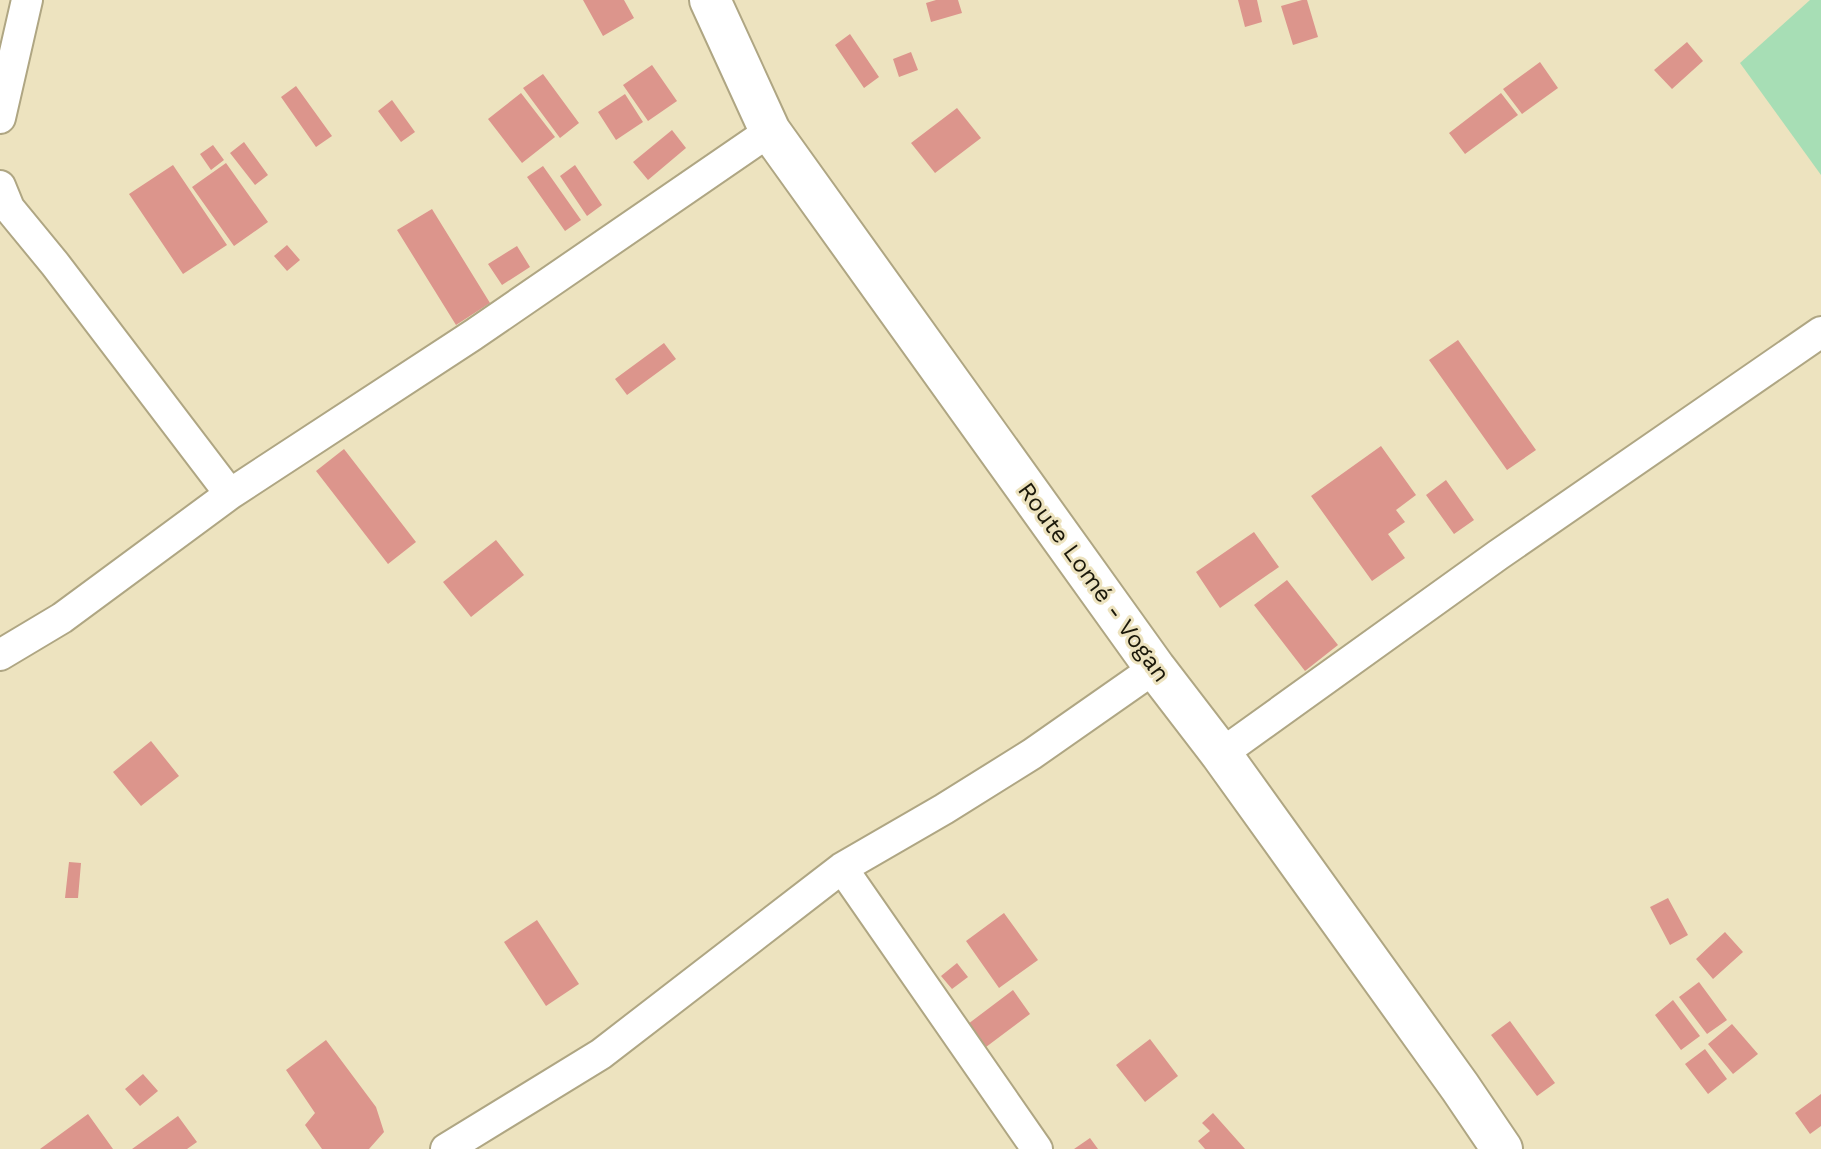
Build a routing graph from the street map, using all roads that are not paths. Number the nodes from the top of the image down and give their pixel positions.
1 (27, 0) edge
2 (710, 0) edge
3 (0, 118) edge
4 (770, 131) junction
5 (0, 186) edge
6 (1821, 332) edge
7 (230, 494) junction
8 (0, 655) edge
9 (1155, 668) junction
10 (1221, 754) junction
11 (842, 868) junction
12 (446, 1149) edge
13 (1037, 1149) edge
14 (1502, 1149) edge

1 - 3 street
2 - 4 main road, Route Lomé - Vogan
4 - 7 street
4 - 9 main road, Route Lomé - Vogan
5 - 7 street
6 - 10 street
7 - 8 street
9 - 10 main road, Route Lomé - Vogan
9 - 11 street
10 - 14 main road, Route Lomé - Vogan
11 - 12 street
11 - 13 street

